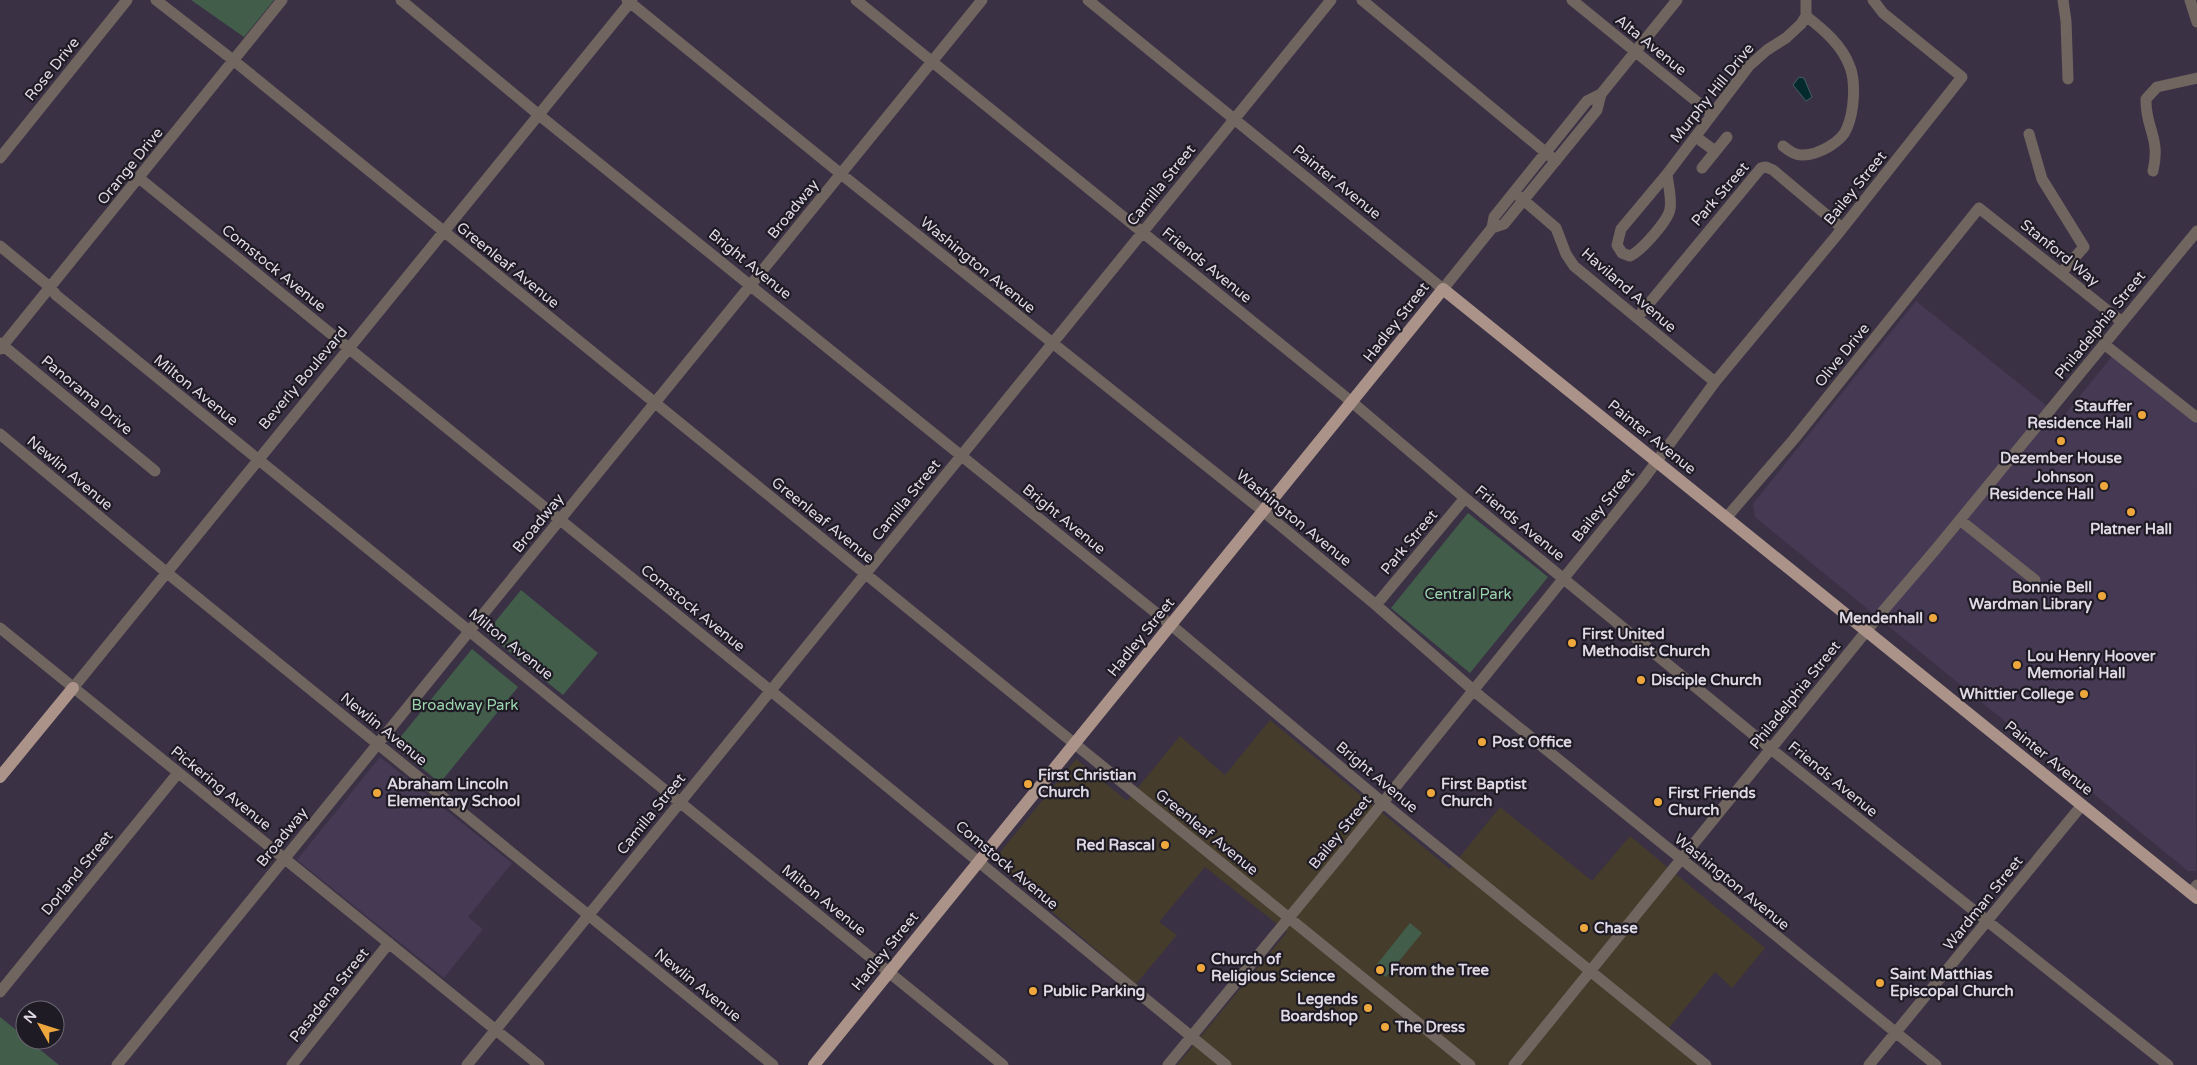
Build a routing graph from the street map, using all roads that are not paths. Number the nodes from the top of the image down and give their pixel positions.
1 (127, 0) edge
2 (156, 0) edge
3 (282, 0) edge
4 (401, 0) edge
5 (856, 0) edge
6 (982, 0) edge
7 (1088, 0) edge
8 (1331, 0) edge
9 (1362, 0) edge
10 (1572, 0) edge
11 (1677, 0) edge
12 (1806, 0) edge
13 (1873, 0) edge
14 (2063, 0) edge
15 (2190, 0) edge
16 (630, 1) edge
17 (1806, 16) junction
18 (2197, 22) edge
19 (1635, 51) junction
20 (233, 60) junction
21 (932, 62) junction
22 (2197, 78) edge
23 (2068, 79) dead end
24 (1601, 94) junction
25 (1712, 114) junction
26 (539, 115) junction
27 (1234, 119) junction
28 (2029, 134) dead end
29 (1696, 137) junction
30 (1727, 137) dead end
31 (1783, 146) dead end
32 (1715, 151) junction
33 (1546, 152) junction
34 (0, 158) edge
35 (1556, 160) junction
36 (1702, 168) dead end
37 (2153, 171) dead end
38 (841, 174) junction
39 (1667, 174) junction
40 (138, 178) junction
41 (1514, 192) junction
42 (1523, 200) junction
43 (1979, 208) joint
44 (1492, 228) junction
45 (1842, 228) junction
46 (2197, 231) edge
47 (443, 232) junction
48 (1142, 232) junction
49 (0, 246) edge
50 (2061, 273) junction
51 (751, 284) junction
52 (51, 288) junction
53 (1443, 290) junction
54 (1637, 318) junction
55 (2122, 322) junction
56 (1052, 344) junction
57 (2104, 344) junction
58 (1, 346) edge
59 (350, 348) junction
60 (1715, 382) junction
61 (654, 403) junction
62 (1353, 403) junction
63 (2196, 417) edge
64 (0, 434) edge
65 (961, 456) junction
66 (257, 459) junction
67 (1656, 461) junction
68 (154, 471) dead end
69 (1465, 498) junction
70 (1263, 512) junction
71 (1726, 518) junction
72 (560, 520) junction
73 (1960, 520) junction
74 (166, 572) junction
75 (865, 574) junction
76 (1564, 577) junction
77 (2035, 580) dead end
78 (1376, 605) junction
79 (1172, 625) junction
80 (0, 628) edge
81 (470, 630) junction
82 (1866, 631) junction
83 (73, 688) junction
84 (1474, 688) junction
85 (771, 690) junction
86 (378, 743) junction
87 (1076, 744) junction
88 (1771, 749) junction
89 (178, 773) junction
90 (0, 777) edge
91 (1382, 802) junction
92 (680, 803) junction
93 (2082, 806) junction
94 (284, 858) junction
95 (1680, 860) junction
96 (980, 861) junction
97 (2195, 892) edge
98 (589, 915) junction
99 (1290, 918) junction
100 (1987, 921) junction
101 (389, 943) junction
102 (1591, 970) junction
103 (889, 972) junction
104 (0, 992) edge
105 (496, 1030) junction
106 (1895, 1034) junction
107 (1191, 1037) junction
108 (117, 1065) edge
109 (292, 1065) edge
110 (467, 1065) edge
111 (539, 1065) edge
112 (774, 1065) edge
113 (814, 1065) edge
114 (1003, 1065) edge
115 (1168, 1065) edge
116 (1226, 1065) edge
117 (1470, 1065) edge
118 (1514, 1065) edge
119 (1706, 1065) edge
120 (1869, 1065) edge
121 (1936, 1065) edge
122 (2168, 1065) edge

1 - 34 street, Rose Drive
2 - 20 street, Greenleaf Avenue
3 - 20 street, Orange Drive
4 - 26 street, Bright Avenue
5 - 21 street, Friends Avenue
6 - 21 street, Broadway
7 - 27 street, Painter Avenue
8 - 27 street, Camilla Street
9 - 33 street
10 - 19 street, Alta Avenue
11 - 19 street, Hadley Street
12 - 17 street
13 - 45 street, Bailey Street
14 - 23 street
15 - 18 street
16 - 26 street, Beverly Boulevard
16 - 38 street, Washington Avenue
17 - 25 street, Murphy Hill Drive
17 - 31 street
19 - 24 street, Hadley Street
19 - 25 street, Alta Avenue
20 - 40 street, Orange Drive
20 - 47 street, Greenleaf Avenue
21 - 38 street, Broadway
21 - 48 street, Friends Avenue
22 - 37 street
24 - 33 street, Hadley Street
24 - 35 street, Hadley Street
25 - 29 street, Murphy Hill Drive
26 - 47 street, Beverly Boulevard
26 - 51 street, Bright Avenue
27 - 48 street, Camilla Street
27 - 53 street, Painter Avenue
28 - 50 street
29 - 32 street
29 - 39 street, Murphy Hill Drive
30 - 32 street
32 - 36 street
33 - 35 street
33 - 41 street, Hadley Street
35 - 42 street, Hadley Street
38 - 51 street, Broadway
38 - 56 street, Washington Avenue
39 - 39 street, Murphy Hill Drive
40 - 52 street, Orange Drive
40 - 59 street, Comstock Avenue
41 - 42 street, Haviland Avenue
41 - 44 street, Hadley Street
42 - 44 street, Hadley Street
42 - 54 street, Haviland Avenue
43 - 50 street, Stanford Way
43 - 71 street, Olive Drive
44 - 53 street, Hadley Street
45 - 54 street, Park Street
45 - 60 street, Bailey Street
46 - 55 street, Philadelphia Street
47 - 59 street, Beverly Boulevard
47 - 61 street, Greenleaf Avenue
48 - 56 street, Camilla Street
48 - 62 street, Friends Avenue
49 - 52 street, Milton Avenue
50 - 55 street, Stanford Way
51 - 61 street, Broadway
51 - 65 street, Bright Avenue
52 - 58 street, Orange Drive
52 - 66 street, Milton Avenue
53 - 62 main road, Hadley Street
53 - 67 main road, Painter Avenue
54 - 60 street, Haviland Avenue
55 - 57 street, Philadelphia Street
56 - 65 street, Camilla Street
56 - 70 street, Washington Avenue
57 - 63 street
57 - 73 street, Philadelphia Street
58 - 68 street, Panorama Drive
59 - 66 street, Beverly Boulevard
59 - 72 street, Comstock Avenue
60 - 67 street, Bailey Street
61 - 72 street, Broadway
61 - 75 street, Greenleaf Avenue
62 - 69 street, Friends Avenue
62 - 70 main road, Hadley Street
64 - 74 street, Newlin Avenue
65 - 75 street, Camilla Street
65 - 79 street, Bright Avenue
66 - 74 street, Beverly Boulevard
66 - 81 street, Milton Avenue
67 - 71 main road, Painter Avenue
67 - 76 street, Bailey Street
69 - 76 street, Friends Avenue
69 - 78 street, Park Street
70 - 78 street, Washington Avenue
70 - 79 main road, Hadley Street
71 - 82 main road, Painter Avenue
72 - 81 street, Broadway
72 - 85 street, Comstock Avenue
73 - 77 street
73 - 82 street, Philadelphia Street
74 - 83 street, Beverly Boulevard
74 - 86 street, Newlin Avenue
75 - 85 street, Camilla Street
75 - 87 street, Greenleaf Avenue
76 - 84 street, Bailey Street
76 - 88 street, Friends Avenue
78 - 84 street, Washington Avenue
79 - 87 main road, Hadley Street
79 - 91 street, Bright Avenue
80 - 83 street, Pickering Avenue
81 - 86 street, Broadway
81 - 92 street, Milton Avenue
82 - 88 street, Philadelphia Street
82 - 93 main road, Painter Avenue
83 - 89 street, Pickering Avenue
83 - 90 main road, Beverly Boulevard
84 - 91 street, Bailey Street
84 - 95 street, Washington Avenue
85 - 92 street, Camilla Street
85 - 96 street, Comstock Avenue
86 - 94 street, Broadway
86 - 98 street, Newlin Avenue
87 - 96 main road, Hadley Street
87 - 99 street, Greenleaf Avenue
88 - 95 street, Philadelphia Street
88 - 100 street, Friends Avenue
89 - 94 street, Pickering Avenue
89 - 104 street, Dorland Street
91 - 99 street, Bailey Street
91 - 102 street, Bright Avenue
92 - 98 street, Camilla Street
92 - 103 street, Milton Avenue
93 - 97 main road, Painter Avenue
93 - 100 street, Wardman Street
94 - 101 street, Pickering Avenue
94 - 108 street, Broadway
95 - 102 street, Philadelphia Street
95 - 106 street, Washington Avenue
96 - 103 main road, Hadley Street
96 - 107 street, Comstock Avenue
98 - 105 street, Camilla Street
98 - 112 street, Newlin Avenue
99 - 107 street, Bailey Street
99 - 117 street, Greenleaf Avenue
100 - 106 street, Wardman Street
100 - 122 street, Friends Avenue
101 - 105 street, Pickering Avenue
101 - 109 street, Pasadena Street
102 - 118 street, Philadelphia Street
102 - 119 street, Bright Avenue
103 - 113 main road, Hadley Street
103 - 114 street, Milton Avenue
105 - 110 street, Camilla Street
105 - 111 street, Pickering Avenue
106 - 120 street, Wardman Street
106 - 121 street, Washington Avenue
107 - 115 street, Bailey Street
107 - 116 street, Comstock Avenue

